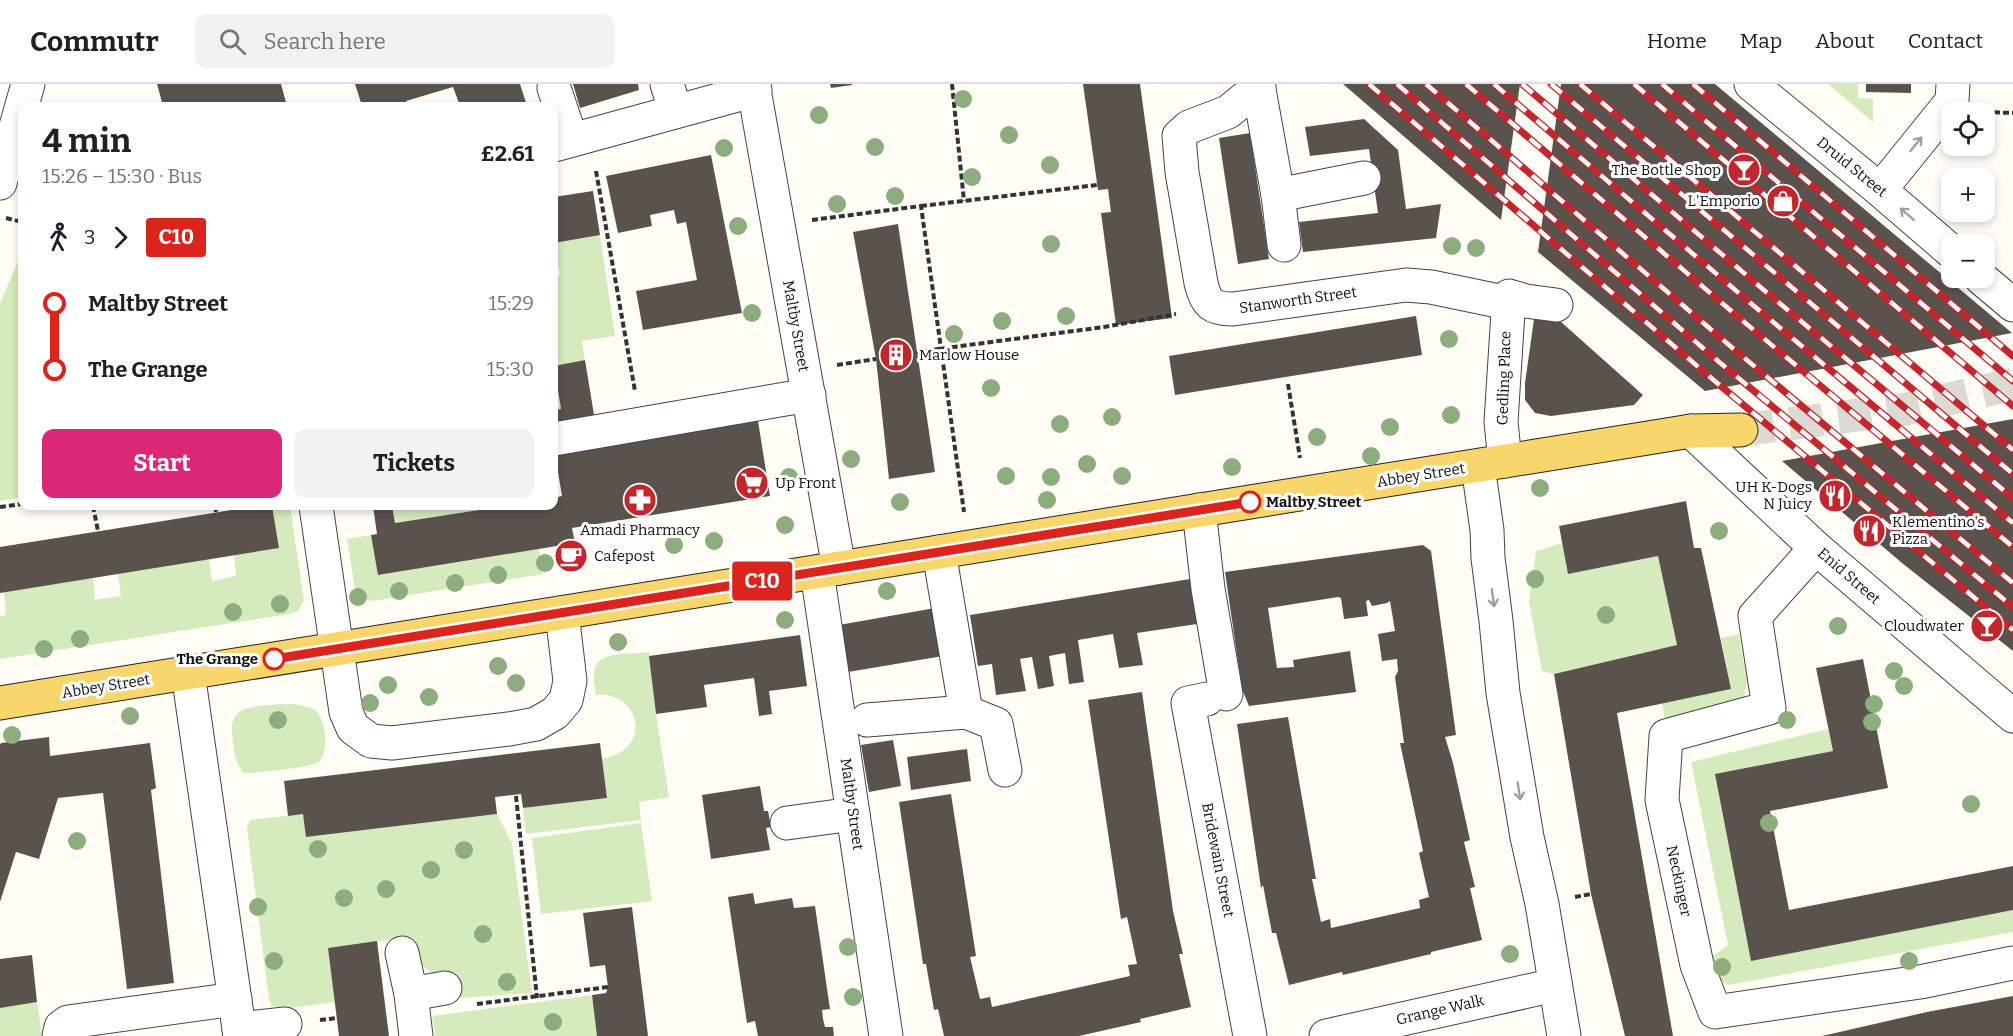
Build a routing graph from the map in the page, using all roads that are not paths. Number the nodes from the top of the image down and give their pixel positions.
1 (28, 84) edge
2 (1953, 84) edge
3 (1259, 85) edge
4 (1757, 86) edge
5 (754, 87) edge
6 (554, 88) dead end
7 (671, 97) edge
8 (23, 102) edge
9 (18, 118) edge
10 (571, 140) edge
11 (2, 172) edge
12 (1364, 178) dead end
13 (1880, 190) junction
14 (1278, 195) junction
15 (1941, 243) edge
16 (1284, 245) dead end
17 (1993, 288) edge
18 (1508, 299) junction
19 (1556, 305) dead end
20 (2013, 305) edge
21 (809, 395) junction
22 (1741, 430) tunnel mouth
23 (1691, 431) junction
24 (558, 438) edge
25 (1492, 463) junction
26 (317, 510) edge
27 (1199, 510) junction
28 (1816, 548) junction
29 (939, 552) junction
30 (828, 570) junction
31 (561, 613) junction
32 (336, 649) junction
33 (188, 673) junction
34 (0, 703) edge
35 (966, 712) junction
36 (2013, 716) edge
37 (867, 720) dead end
38 (1005, 770) dead end
39 (853, 814) junction
40 (787, 824) dead end
41 (402, 953) dead end
42 (2013, 963) edge
43 (1555, 985) junction
44 (445, 988) road end
45 (411, 994) junction
46 (238, 1021) edge
47 (285, 1024) dead end
48 (59, 1036) edge
49 (416, 1036) edge
50 (886, 1036) edge
51 (1250, 1036) edge
52 (1326, 1036) edge
53 (1564, 1036) edge

1 - 8 street
13 -> 2 street
3 - 14 street
3 - 18 street, Stanworth Street
4 - 13 street, Druid Street
5 - 7 street
5 - 21 street, Maltby Street
6 - 10 street
7 - 10 street
9 - 11 street
12 - 14 street
15 -> 13 street, Druid Street
14 - 16 street
17 - 20 street
18 - 19 street, Stanworth Street
18 - 25 street, Gedling Place
21 - 24 street
21 - 30 street, Maltby Street
22 - 23 main road, Abbey Street
23 - 25 main road, Abbey Street
23 - 28 street, Enid Street
25 - 27 main road, Abbey Street
25 -> 43 street
26 - 32 street
27 - 29 main road, Abbey Street
27 - 51 street, Bridewain Street
28 - 36 street, Enid Street
28 - 42 street, Neckinger
29 - 30 main road, Abbey Street
29 - 35 street
30 - 31 main road, Abbey Street
30 - 39 street, Maltby Street
31 - 32 main road, Abbey Street
31 - 32 street
32 - 33 main road, Abbey Street
33 - 34 main road, Abbey Street
33 - 46 street
35 - 37 street
35 - 38 street
39 - 40 street
39 - 50 street, Maltby Street
41 - 45 street
43 - 52 street, Grange Walk
43 - 53 street
44 - 45 street
45 - 49 street
46 - 47 street
46 - 48 street

